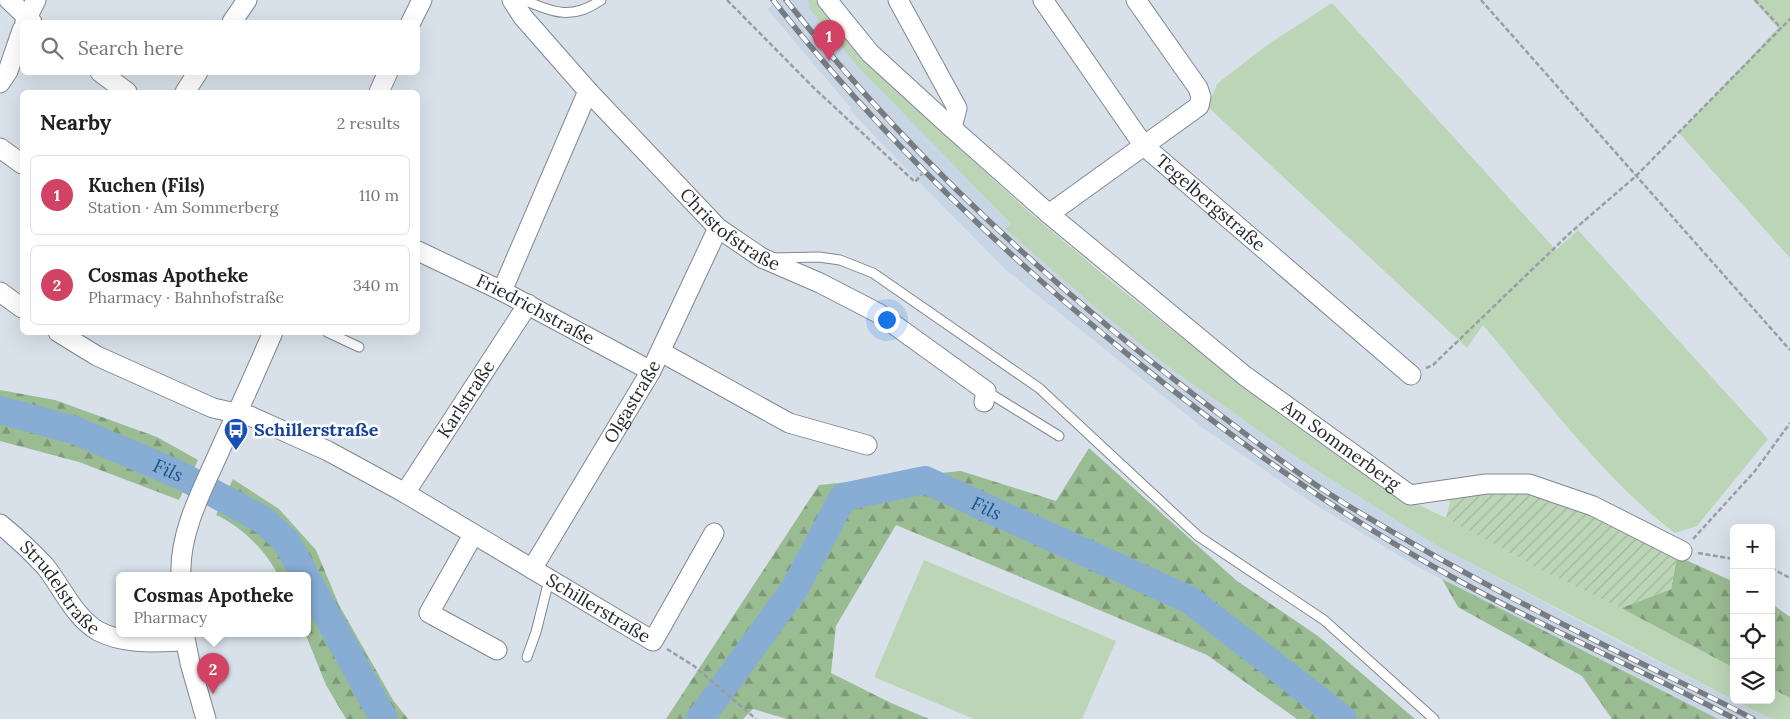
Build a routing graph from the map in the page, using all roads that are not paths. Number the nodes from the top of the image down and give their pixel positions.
1 (9, 0) edge
2 (36, 0) edge
3 (247, 0) edge
4 (422, 0) edge
5 (512, 0) edge
6 (524, 0) edge
7 (601, 0) edge
8 (827, 0) edge
9 (898, 0) edge
10 (1043, 0) edge
11 (1136, 0) edge
12 (25, 20) edge
13 (28, 20) edge
14 (233, 20) edge
15 (412, 20) edge
16 (20, 41) edge
17 (104, 75) edge
18 (196, 75) edge
19 (387, 75) edge
20 (0, 83) edge
21 (124, 90) edge
22 (186, 90) edge
23 (380, 90) edge
24 (588, 91) junction
25 (952, 128) junction
26 (1144, 146) junction
27 (0, 148) edge
28 (20, 163) edge
29 (1049, 214) junction
30 (718, 228) junction
31 (420, 252) edge
32 (762, 258) junction
33 (502, 291) junction
34 (0, 292) edge
35 (528, 304) junction
36 (20, 307) edge
37 (63, 335) edge
38 (272, 335) edge
39 (333, 335) edge
40 (359, 347) dead end
41 (660, 352) junction
42 (650, 371) junction
43 (1411, 375) road end
44 (985, 397) joint
45 (237, 413) junction
46 (1059, 436) dead end
47 (867, 445) dead end
48 (405, 493) junction
49 (0, 524) edge
50 (714, 533) dead end
51 (473, 535) junction
52 (1682, 551) road end
53 (532, 569) junction
54 (181, 572) edge
55 (549, 580) junction
56 (116, 637) edge
57 (116, 637) edge
58 (185, 637) edge
59 (497, 650) dead end
60 (527, 657) dead end
61 (206, 719) edge
62 (1434, 719) edge

1 - 12 street
2 - 13 street
3 - 14 street
4 - 15 street
5 - 24 street, Christofstraße
6 - 7 lane
8 - 25 street, Am Sommerberg
9 - 25 street
10 - 26 street, Tegelbergstraße
11 - 26 street
16 - 20 street
17 - 21 street
18 - 22 street
19 - 23 street
24 - 30 street, Christofstraße
24 - 33 street
25 - 29 street, Am Sommerberg
26 - 29 street
26 - 43 street, Tegelbergstraße
27 - 28 street
29 - 52 street, Am Sommerberg
30 - 32 street, Christofstraße
30 - 41 street, Olgastraße
31 - 33 street, Friedrichstraße
32 - 44 street, Christofstraße
32 - 62 lane
33 - 35 street, Friedrichstraße
34 - 36 street
35 - 42 street, Friedrichstraße
35 - 48 street, Karlstraße
37 - 45 street, Schillerstraße
38 - 45 street
39 - 40 lane
41 - 42 street, Olgastraße
41 - 47 street
42 - 53 street, Olgastraße
44 - 46 lane
45 - 48 street, Schillerstraße
45 - 54 street
48 - 51 street, Schillerstraße
49 - 57 street, Strudelstraße
50 - 55 street, Schillerstraße
51 - 53 street, Schillerstraße
51 - 59 street
53 - 55 street, Schillerstraße
55 - 60 lane
56 - 58 street, Strudelstraße
58 - 61 street

